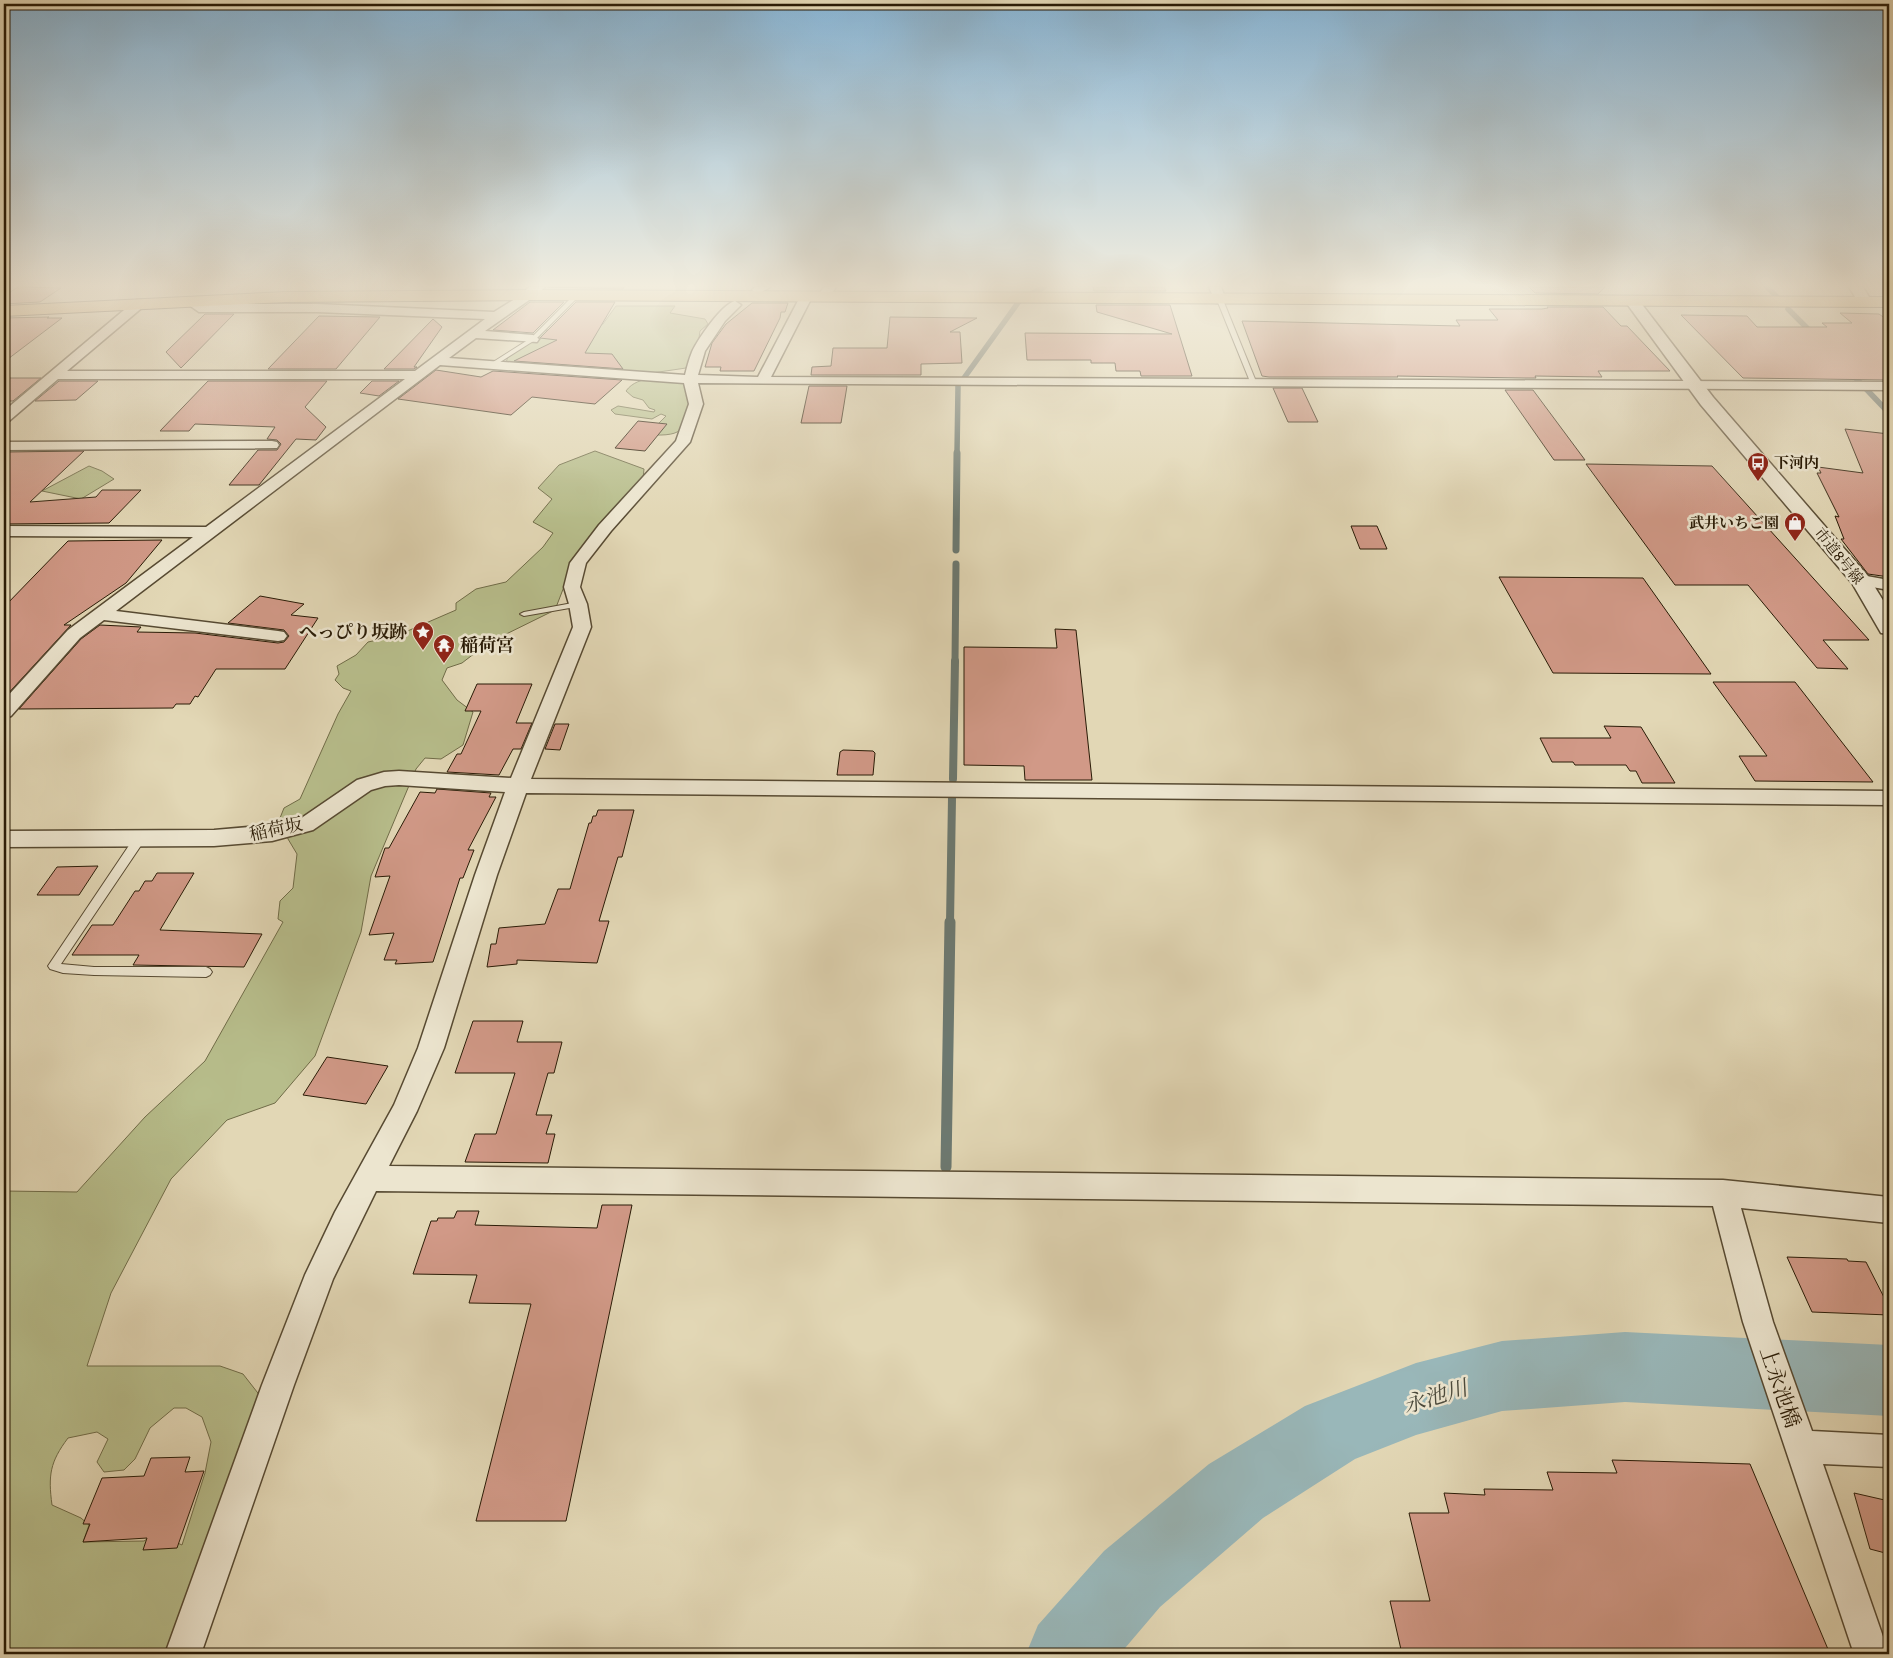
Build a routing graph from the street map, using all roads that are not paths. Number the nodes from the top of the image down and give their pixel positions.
1 (67, 364) edge
2 (433, 364) edge
3 (484, 364) edge
4 (695, 364) edge
5 (771, 364) edge
6 (1246, 364) edge
7 (1679, 364) edge
8 (492, 365) joint
9 (56, 374) junction
10 (419, 375) junction
11 (690, 379) junction
12 (762, 381) junction
13 (1254, 384) junction
14 (1695, 386) junction
15 (1889, 386) edge
16 (4, 418) edge
17 (272, 445) dead end
18 (4, 446) edge
19 (4, 531) edge
20 (212, 532) junction
21 (1860, 580) junction
22 (1889, 585) edge
23 (578, 604) junction
24 (102, 614) junction
25 (524, 614) dead end
26 (1889, 628) edge
27 (278, 636) dead end
28 (4, 712) edge
29 (518, 786) junction
30 (1889, 798) edge
31 (140, 838) junction
32 (4, 839) edge
33 (206, 972) dead end
34 (367, 1178) junction
35 (1723, 1193) junction
36 (1889, 1210) edge
37 (1799, 1443) junction
38 (1889, 1451) edge
39 (183, 1654) edge
40 (1872, 1654) edge

1 - 9 street
2 - 10 street
3 - 8 street
4 - 11 street
5 - 12 street
6 - 13 lane
7 - 14 street, 市道8号線
8 - 11 street
9 - 10 street
9 - 16 street
10 - 20 street
11 - 12 street
11 - 23 street
12 - 13 street
13 - 14 street
14 - 15 street
14 - 21 street, 市道8号線
17 - 18 street
19 - 20 street
20 - 24 street
21 - 22 street
21 - 26 street, 市道8号線
23 - 25 lane
23 - 29 street
24 - 27 street
24 - 28 street
29 - 30 street, 稲荷坂
29 - 31 street, 稲荷坂
29 - 34 street
31 - 32 street, 稲荷坂
31 - 33 lane
34 - 35 street
34 - 39 street
35 - 36 street
35 - 37 street, 上永池橋
37 - 38 street
37 - 40 street, 上永池橋

